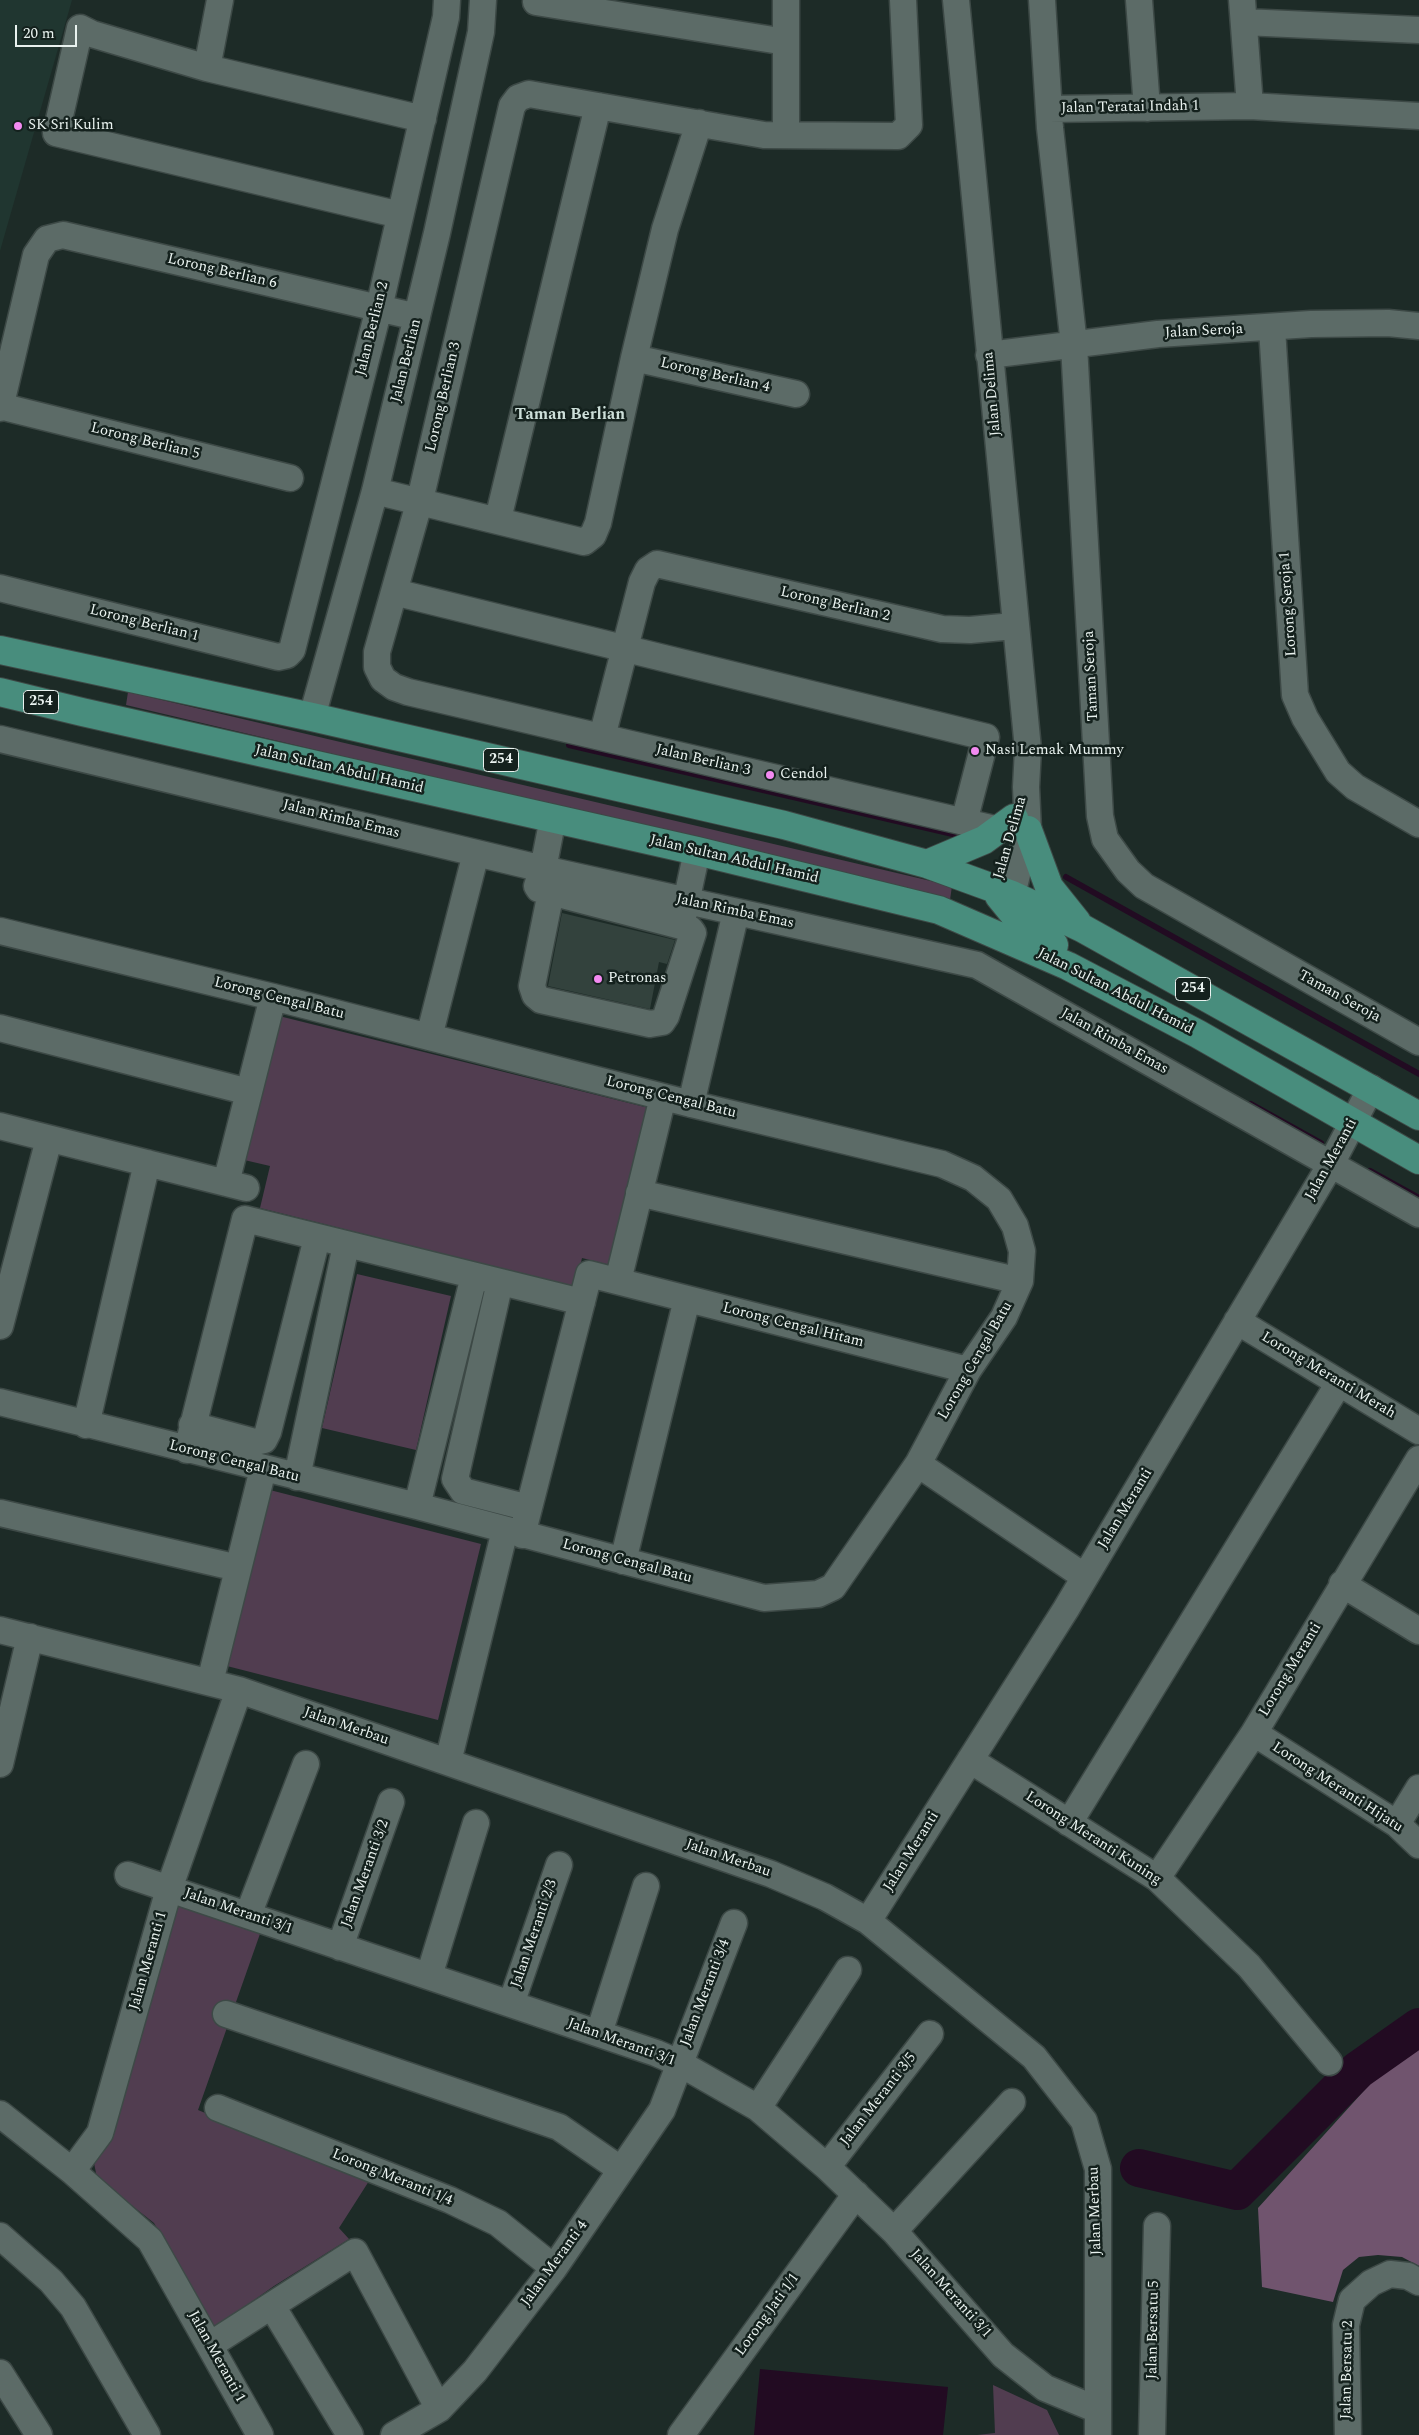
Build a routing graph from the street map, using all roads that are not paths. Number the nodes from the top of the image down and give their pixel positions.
1 (220, 0) edge
2 (447, 0) edge
3 (483, 0) edge
4 (786, 0) edge
5 (903, 0) edge
6 (956, 0) edge
7 (1042, 0) edge
8 (1139, 0) edge
9 (536, 2) dead end
10 (1243, 11) edge
11 (1419, 30) edge
12 (786, 42) junction
13 (207, 68) junction
14 (598, 106) junction
15 (1250, 106) junction
16 (1147, 108) junction
17 (1049, 109) junction
18 (1419, 116) edge
19 (423, 119) junction
20 (699, 123) junction
21 (786, 135) junction
22 (400, 214) junction
23 (378, 308) junction
24 (417, 317) junction
25 (1419, 326) edge
26 (1272, 328) junction
27 (1074, 345) junction
28 (989, 355) junction
29 (634, 358) junction
30 (796, 394) dead end
31 (0, 407) edge
32 (290, 478) dead end
33 (375, 491) junction
34 (420, 500) junction
35 (498, 519) junction
36 (0, 588) edge
37 (394, 592) junction
38 (1014, 626) junction
39 (623, 648) junction
40 (0, 650) edge
41 (287, 655) joint
42 (0, 692) edge
43 (408, 692) joint
44 (312, 717) junction
45 (602, 738) junction
46 (0, 739) edge
47 (553, 818) junction
48 (964, 822) junction
49 (1419, 824) edge
50 (1014, 826) junction
51 (697, 851) junction
52 (476, 853) junction
53 (927, 864) junction
54 (547, 881) junction
55 (1004, 895) junction
56 (939, 910) junction
57 (736, 912) junction
58 (684, 913) junction
59 (1082, 928) junction
60 (0, 930) edge
61 (1068, 966) junction
62 (273, 997) junction
63 (0, 1028) edge
64 (430, 1037) junction
65 (1419, 1042) edge
66 (1371, 1088) junction
67 (249, 1092) junction
68 (663, 1097) junction
69 (691, 1104) junction
70 (1419, 1116) edge
71 (1354, 1122) junction
72 (0, 1126) edge
73 (49, 1139) junction
74 (1419, 1160) edge
75 (147, 1163) junction
76 (1331, 1164) junction
77 (639, 1193) junction
78 (1419, 1214) edge
79 (317, 1238) junction
80 (346, 1245) junction
81 (474, 1276) junction
82 (618, 1281) junction
83 (1020, 1281) junction
84 (500, 1282) junction
85 (687, 1299) junction
86 (582, 1302) junction
87 (1237, 1321) junction
88 (0, 1326) edge
89 (968, 1370) junction
90 (1339, 1383) junction
91 (0, 1402) edge
92 (86, 1425) junction
93 (192, 1425) junction
94 (1419, 1430) edge
95 (187, 1450) junction
96 (1419, 1459) edge
97 (918, 1464) junction
98 (263, 1469) junction
99 (297, 1477) junction
100 (417, 1506) junction
101 (529, 1508) junction
102 (0, 1513) edge
103 (513, 1532) junction
104 (623, 1561) junction
105 (238, 1568) junction
106 (1085, 1577) junction
107 (1342, 1584) junction
108 (0, 1630) edge
109 (1419, 1631) edge
110 (30, 1637) junction
111 (210, 1682) junction
112 (239, 1690) junction
113 (1254, 1733) junction
114 (970, 1760) junction
115 (448, 1762) junction
116 (0, 1764) edge
117 (306, 1764) dead end
118 (1419, 1788) edge
119 (392, 1802) dead end
120 (476, 1823) dead end
121 (1069, 1823) junction
122 (1397, 1824) junction
123 (1419, 1845) edge
124 (559, 1865) dead end
125 (128, 1875) dead end
126 (1156, 1878) junction
127 (646, 1886) dead end
128 (169, 1889) junction
129 (248, 1915) junction
130 (868, 1921) junction
131 (734, 1923) dead end
132 (340, 1946) junction
133 (848, 1970) dead end
134 (429, 1976) junction
135 (511, 2004) junction
136 (226, 2014) dead end
137 (599, 2033) junction
138 (930, 2034) dead end
139 (1328, 2062) dead end
140 (679, 2063) junction
141 (1012, 2102) dead end
142 (218, 2108) dead end
143 (758, 2108) junction
144 (0, 2114) edge
145 (827, 2167) junction
146 (620, 2169) junction
147 (72, 2171) junction
148 (856, 2194) junction
149 (1157, 2226) dead end
150 (894, 2231) junction
151 (0, 2236) edge
152 (554, 2268) junction
153 (1419, 2282) edge
154 (272, 2306) junction
155 (210, 2346) junction
156 (3, 2381) edge
157 (439, 2409) junction
158 (1098, 2422) edge
159 (39, 2435) edge
160 (147, 2435) edge
161 (260, 2435) edge
162 (350, 2435) edge
163 (394, 2435) edge
164 (681, 2435) edge
165 (1152, 2435) edge
166 (1348, 2435) edge

1 - 13 street
2 - 19 street, Jalan Berlian 2
3 - 24 street, Jalan Berlian
4 - 12 street
5 - 21 street
6 - 28 street, Jalan Delima
7 - 17 street
8 - 16 street
9 - 12 street
10 - 11 street
10 - 15 street
12 - 21 street
13 - 19 street
13 - 22 street
14 - 20 street
14 - 34 street, Lorong Berlian 3
14 - 35 street
15 - 16 street, Jalan Teratai Indah 1
15 - 18 street, Jalan Teratai Indah 1
16 - 17 street, Jalan Teratai Indah 1
17 - 27 street, Jalan Teratai Indah 1
19 - 22 street, Jalan Berlian 2
20 - 21 street
20 - 29 street
22 - 23 street, Jalan Berlian 2
23 - 24 street, Lorong Berlian 6
23 - 31 street, Lorong Berlian 6
23 - 41 street, Jalan Berlian 2
24 - 33 street, Jalan Berlian
25 - 26 street, Jalan Seroja
26 - 27 street, Jalan Seroja
26 - 49 street, Lorong Seroja 1
27 - 28 street, Jalan Seroja
27 - 65 street, Taman Seroja
28 - 38 street, Jalan Delima
29 - 30 street, Lorong Berlian 4
29 - 35 street
31 - 32 street, Lorong Berlian 5
33 - 34 street
33 - 44 street, Jalan Berlian
34 - 35 street
34 - 37 street, Lorong Berlian 3
36 - 41 street, Lorong Berlian 1
37 - 39 street
37 - 43 street, Lorong Berlian 3
38 - 39 street, Lorong Berlian 2
38 - 50 street, Jalan Delima
39 - 45 street
39 - 48 street
40 - 44 main road, 254
42 - 47 main road, Jalan Sultan Abdul Hamid / 254
43 - 45 street, Jalan Berlian 3
44 - 53 main road, 254
45 - 48 street, Jalan Berlian 3
46 - 52 street, Jalan Rimba Emas
47 - 51 main road, Jalan Sultan Abdul Hamid / 254
47 - 54 street
48 - 50 street, Jalan Berlian 3
50 - 53 main road
50 - 55 street, Jalan Delima
50 - 59 main road
51 - 56 main road, Jalan Sultan Abdul Hamid / 254
51 - 58 street
52 - 54 street, Jalan Rimba Emas
52 - 64 street
53 - 55 main road, 254
54 - 58 street, Jalan Rimba Emas
54 - 58 street
55 - 56 main road
55 - 59 main road, 254
55 - 61 main road
56 - 61 main road, Jalan Sultan Abdul Hamid / 254
57 - 58 street, Jalan Rimba Emas
57 - 69 street
57 - 76 street, Jalan Rimba Emas
59 - 66 main road, 254
60 - 62 street, Lorong Cengal Batu
61 - 71 main road, Jalan Sultan Abdul Hamid / 254
62 - 64 street, Lorong Cengal Batu
62 - 67 street
63 - 67 street
64 - 68 street, Lorong Cengal Batu
66 - 70 main road, 254
66 - 71 street, Jalan Meranti
67 - 75 street
68 - 69 street, Lorong Cengal Batu
68 - 77 street
69 - 83 street, Lorong Cengal Batu
71 - 74 main road, Jalan Sultan Abdul Hamid / 254
71 - 76 street, Jalan Meranti
72 - 73 street
73 - 75 street
73 - 88 street
75 - 92 street
76 - 78 street, Jalan Rimba Emas
76 - 87 street, Jalan Meranti
77 - 82 street
77 - 83 street
79 - 80 street
79 - 93 street
79 - 93 street
80 - 81 street
80 - 99 street
81 - 84 street
81 - 100 street
82 - 85 street, Lorong Cengal Hitam
82 - 86 street, Lorong Cengal Hitam
83 - 89 street, Lorong Cengal Batu
84 - 86 street
84 - 101 street
85 - 89 street, Lorong Cengal Hitam
85 - 104 street
86 - 101 street
87 - 90 street, Lorong Meranti Merah
87 - 106 street, Jalan Meranti
89 - 97 street, Lorong Cengal Batu
90 - 94 street, Lorong Meranti Merah
90 - 121 street
91 - 92 street, Lorong Cengal Batu
92 - 95 street, Lorong Cengal Batu
93 - 95 street
95 - 98 street, Lorong Cengal Batu
96 - 107 street, Lorong Meranti
97 - 104 street, Lorong Cengal Batu
97 - 106 street
98 - 99 street, Lorong Cengal Batu
98 - 105 street
99 - 100 street, Lorong Cengal Batu
100 - 103 street, Lorong Cengal Batu
101 - 103 street
102 - 105 street
103 - 104 street, Lorong Cengal Batu
103 - 115 street
105 - 111 street
106 - 114 street, Jalan Meranti
107 - 109 street
107 - 113 street, Lorong Meranti
108 - 110 street, Jalan Merbau
110 - 111 street, Jalan Merbau
110 - 116 street
111 - 112 street, Jalan Merbau
112 - 115 street, Jalan Merbau
112 - 128 street, Jalan Meranti 1
113 - 122 street, Lorong Meranti Hijatu
113 - 126 street, Lorong Meranti
114 - 121 street, Lorong Meranti Kuning
114 - 130 street, Jalan Meranti
115 - 130 street, Jalan Merbau
117 - 129 street
118 - 122 street
119 - 132 street, Jalan Meranti 3/2
120 - 134 street
121 - 126 street, Lorong Meranti Kuning
122 - 123 street, Lorong Meranti Hijatu
124 - 135 street, Jalan Meranti 2/3
125 - 128 street, Jalan Meranti 3/1
126 - 139 street, Lorong Meranti Kuning
127 - 137 street
128 - 129 street, Jalan Meranti 3/1
128 - 147 street, Jalan Meranti 1
129 - 132 street, Jalan Meranti 3/1
130 - 158 street, Jalan Merbau
131 - 140 street, Jalan Meranti 3/4
132 - 134 street, Jalan Meranti 3/1
133 - 143 street
134 - 135 street, Jalan Meranti 3/1
135 - 137 street, Jalan Meranti 3/1
136 - 146 street
137 - 140 street, Jalan Meranti 3/1
138 - 145 street, Jalan Meranti 3/5
140 - 143 street, Jalan Meranti 3/1
140 - 146 street, Jalan Meranti 4
141 - 150 street
142 - 152 street, Lorong Meranti 1/4
143 - 145 street, Jalan Meranti 3/1
144 - 147 street, Jalan Meranti 1
145 - 148 street, Jalan Meranti 3/1
146 - 152 street, Jalan Meranti 4
147 - 155 street, Jalan Meranti 1
148 - 150 street, Jalan Meranti 3/1
148 - 164 street, Lorong Jati 1/1
149 - 165 street, Jalan Bersatu 5
150 - 158 street, Jalan Meranti 3/1
151 - 160 street
152 - 157 street, Jalan Meranti 4
153 - 166 street, Jalan Bersatu 2
154 - 155 street
154 - 157 street
154 - 162 street
155 - 161 street, Jalan Meranti 1
156 - 159 street
157 - 163 street, Jalan Meranti 4

